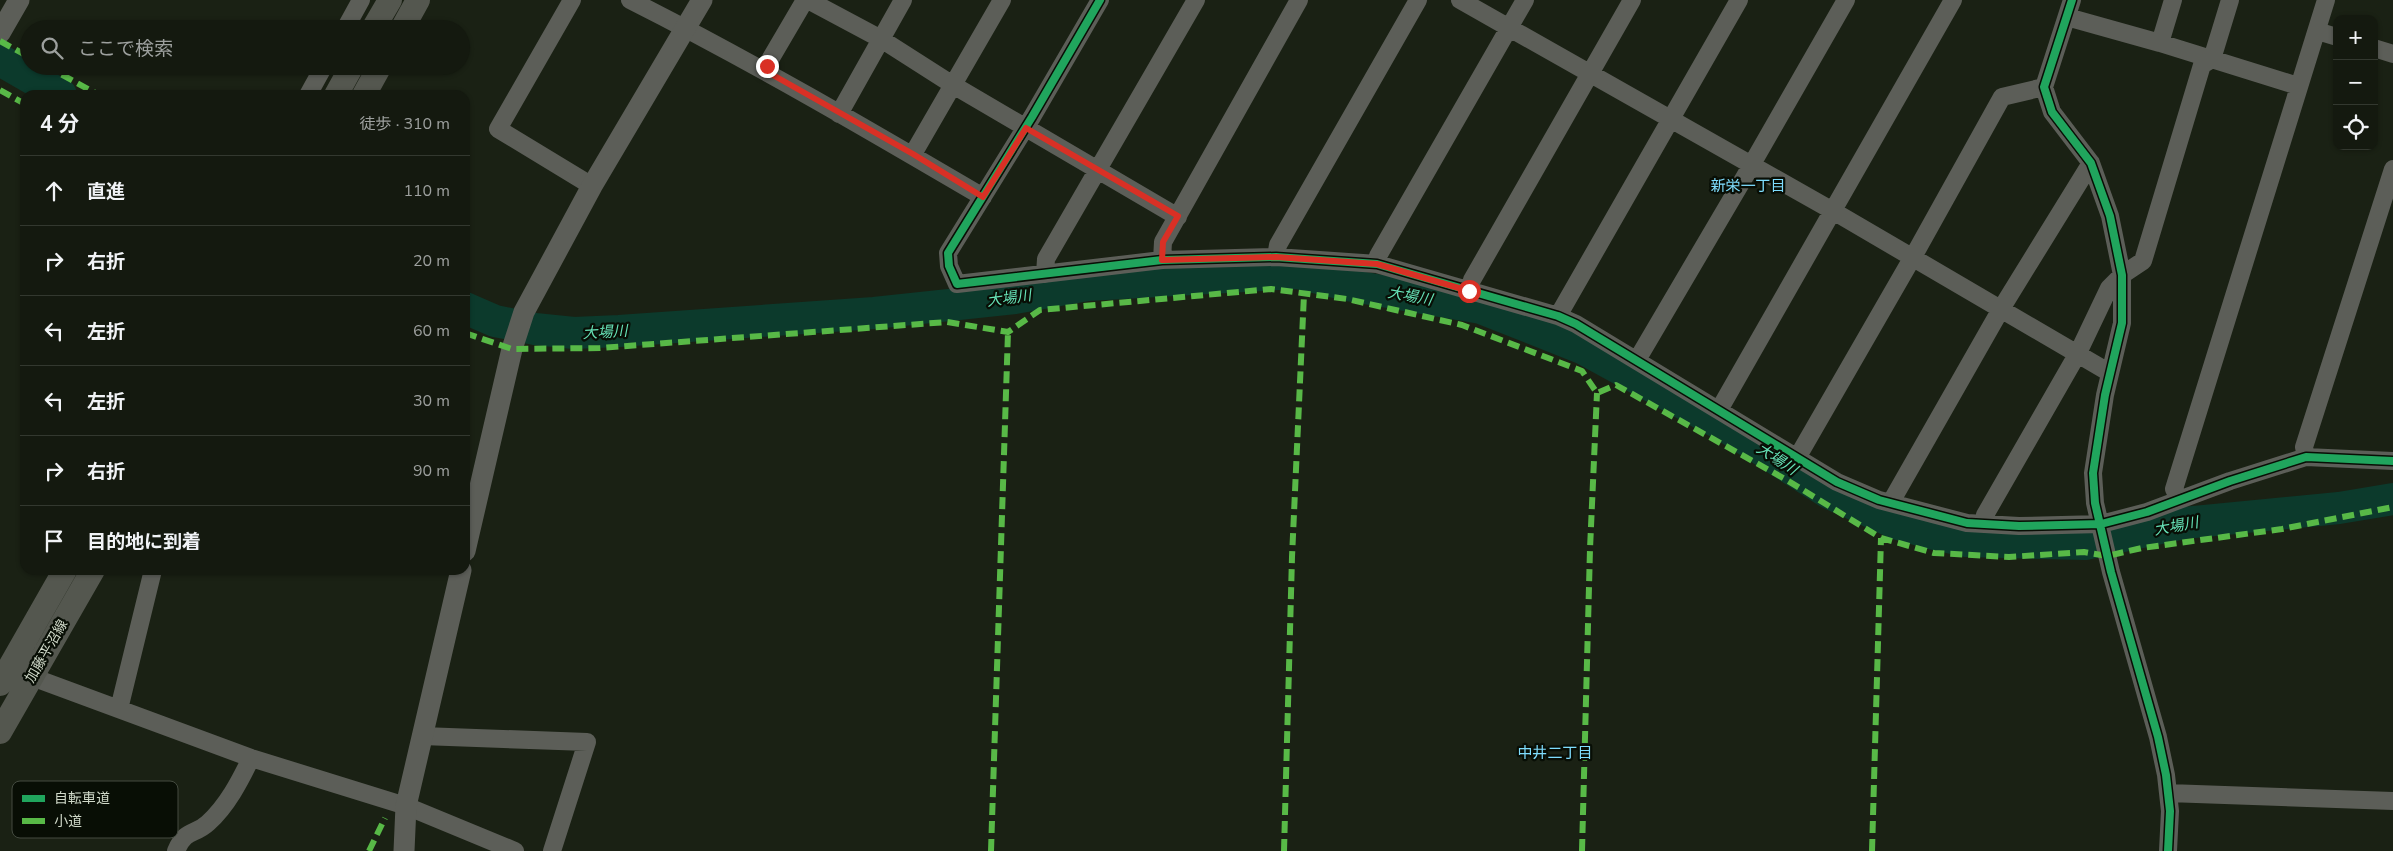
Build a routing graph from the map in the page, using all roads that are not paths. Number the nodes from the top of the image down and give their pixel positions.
1 (19, 0) edge
2 (361, 0) edge
3 (390, 0) edge
4 (418, 0) edge
5 (572, 0) edge
6 (630, 0) edge
7 (702, 0) edge
8 (806, 0) edge
9 (903, 0) edge
10 (1002, 0) edge
11 (1100, 0) edge
12 (1196, 0) edge
13 (1299, 0) edge
14 (1418, 0) edge
15 (1460, 0) edge
16 (1525, 0) edge
17 (1632, 0) edge
18 (1739, 0) edge
19 (1846, 0) edge
20 (1953, 0) edge
21 (2173, 0) edge
22 (2230, 0) edge
23 (2326, 0) edge
24 (2069, 8) edge
25 (350, 20) edge
26 (378, 20) edge
27 (407, 20) edge
28 (1509, 27) junction
29 (686, 28) junction
30 (2317, 31) junction
31 (0, 33) edge
32 (2333, 36) edge
33 (881, 39) junction
34 (2160, 42) junction
35 (2378, 49) edge
36 (2393, 54) edge
37 (2212, 59) junction
38 (764, 70) junction
39 (1590, 74) junction
40 (319, 75) edge
41 (347, 75) edge
42 (375, 75) edge
43 (953, 85) junction
44 (2298, 86) junction
45 (2044, 87) junction
46 (311, 90) edge
47 (339, 90) edge
48 (367, 90) edge
49 (839, 114) junction
50 (1670, 120) junction
51 (1026, 128) junction
52 (913, 154) junction
53 (2091, 163) junction
54 (1751, 166) junction
55 (1098, 169) junction
56 (2393, 169) edge
57 (592, 186) junction
58 (983, 197) junction
59 (1833, 211) junction
60 (1178, 216) junction
61 (1276, 257) junction
62 (1912, 258) junction
63 (1162, 260) junction
64 (1377, 264) junction
65 (1045, 274) junction
66 (2122, 276) junction
67 (1469, 291) junction
68 (2001, 309) junction
69 (1558, 316) junction
70 (2078, 353) junction
71 (1637, 360) junction
72 (2110, 373) junction
73 (1718, 410) junction
74 (2306, 457) junction
75 (1797, 458) junction
76 (2393, 461) edge
77 (2179, 499) junction
78 (1891, 502) junction
79 (1984, 524) junction
80 (470, 530) edge
81 (2103, 536) junction
82 (62, 575) edge
83 (90, 575) edge
84 (152, 575) edge
85 (460, 575) edge
86 (3, 672) edge
87 (32, 677) junction
88 (118, 709) junction
89 (0, 732) edge
90 (422, 736) junction
91 (251, 758) junction
92 (2168, 792) junction
93 (2393, 801) edge
94 (406, 806) junction
95 (176, 851) edge
96 (404, 851) edge
97 (515, 851) edge
98 (552, 851) edge
99 (2168, 851) edge

1 - 31 street
2 - 25 street
3 - 26 main road
4 - 27 main road
5 - 57 street
6 - 29 street
7 - 29 street
8 - 33 street
8 - 38 street
9 - 33 street
10 - 43 street
11 - 51 street
12 - 55 street
13 - 60 street
14 - 61 street
15 - 28 street
16 - 28 street
17 - 39 street
18 - 50 street
19 - 54 street
20 - 59 street
21 - 34 street
22 - 37 street
23 - 30 street
24 - 34 street
24 - 45 street
28 - 39 street
28 - 64 street
29 - 38 street
29 - 57 street
30 - 32 street
30 - 44 street
33 - 43 street
33 - 49 street
34 - 37 street
35 - 36 street
37 - 44 street
37 - 66 street
38 - 49 street
39 - 50 street
39 - 67 street
40 - 46 street
41 - 47 main road
42 - 48 main road
43 - 51 street
43 - 52 street
44 - 77 street
45 - 53 street
45 - 62 street
49 - 52 street
50 - 54 street
50 - 69 street
51 - 55 street
51 - 58 street
52 - 58 street
53 - 66 street
53 - 68 street
54 - 59 street
54 - 71 street
55 - 60 street
55 - 65 street
56 - 74 street
57 - 80 street
58 - 65 street
59 - 62 street
59 - 73 street
60 - 63 street
61 - 63 street
61 - 64 street
62 - 68 street
62 - 75 street
63 - 65 street
64 - 67 street
66 - 70 street
66 - 72 street
67 - 69 street
68 - 70 street
68 - 78 street
69 - 71 street
70 - 72 street
70 - 79 street
71 - 73 street
72 - 81 street
73 - 75 street
74 - 76 street
74 - 77 street
75 - 78 street
77 - 81 street
78 - 79 street
79 - 81 street
81 - 92 street
82 - 86 main road, 加藤平沼線
83 - 87 main road, 加藤平沼線
84 - 88 street
85 - 90 street
87 - 88 street
87 - 89 main road, 加藤平沼線
88 - 91 street
90 - 94 street
90 - 98 street
91 - 94 street
91 - 95 street
92 - 93 street
92 - 99 street
94 - 96 street
94 - 97 street

